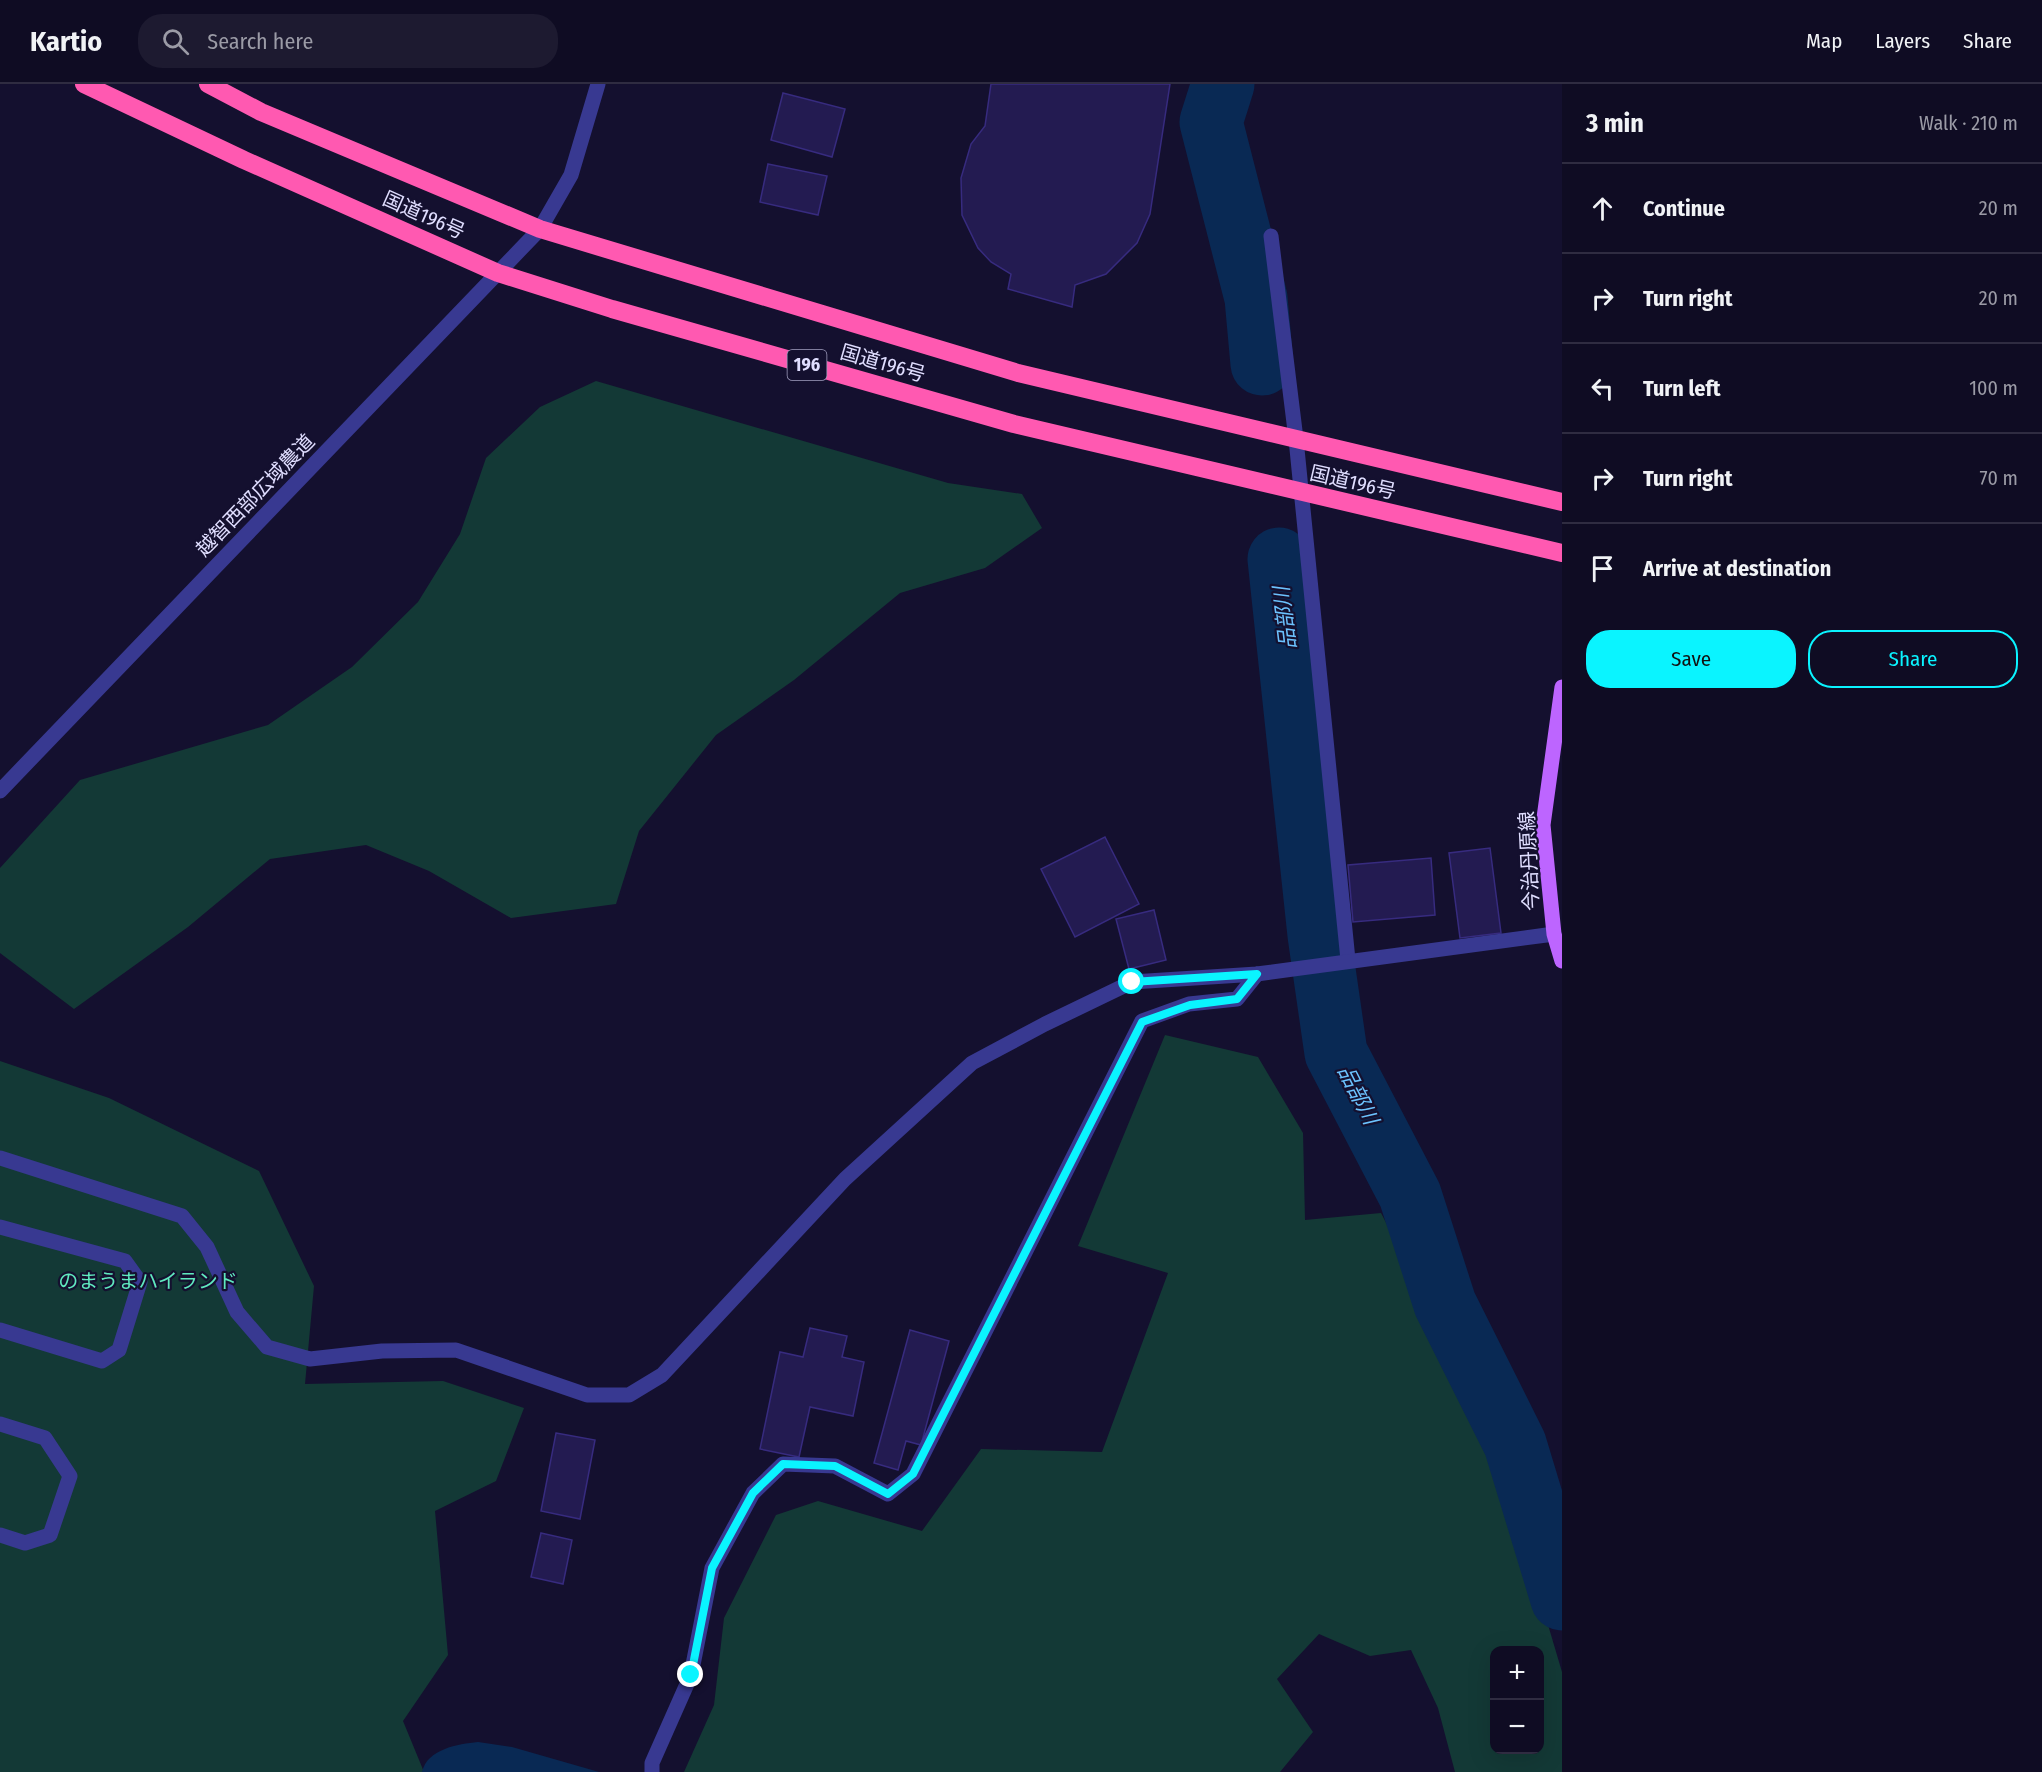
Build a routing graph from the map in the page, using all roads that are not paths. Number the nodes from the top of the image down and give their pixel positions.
1 (84, 84) edge
2 (208, 84) edge
3 (598, 84) edge
4 (540, 229) junction
5 (1271, 236) dead end
6 (498, 273) junction
7 (1296, 439) junction
8 (1301, 493) junction
9 (1562, 502) edge
10 (1562, 553) edge
11 (1562, 687) edge
12 (1556, 768) edge
13 (0, 791) edge
14 (1554, 934) junction
15 (1348, 960) junction
16 (1562, 961) edge
17 (1257, 974) junction
18 (0, 1158) edge
19 (0, 1227) edge
20 (0, 1330) edge
21 (0, 1424) edge
22 (0, 1535) edge
23 (652, 1772) edge

1 - 6 highway, 国道196号 / 196
2 - 4 highway, 国道196号
3 - 4 street, 越智西部広域農道
4 - 6 street, 越智西部広域農道
4 - 7 highway, 国道196号
5 - 7 street
6 - 8 highway, 国道196号 / 196
6 - 13 street, 越智西部広域農道
7 - 8 street
7 - 9 highway, 国道196号
8 - 10 highway, 国道196号 / 196
8 - 15 street
11 - 12 main road, 今治丹原線
12 - 14 main road, 今治丹原線
14 - 15 street
14 - 16 main road, 今治丹原線
15 - 17 street
17 - 18 street
17 - 23 street
19 - 20 street
21 - 22 street

